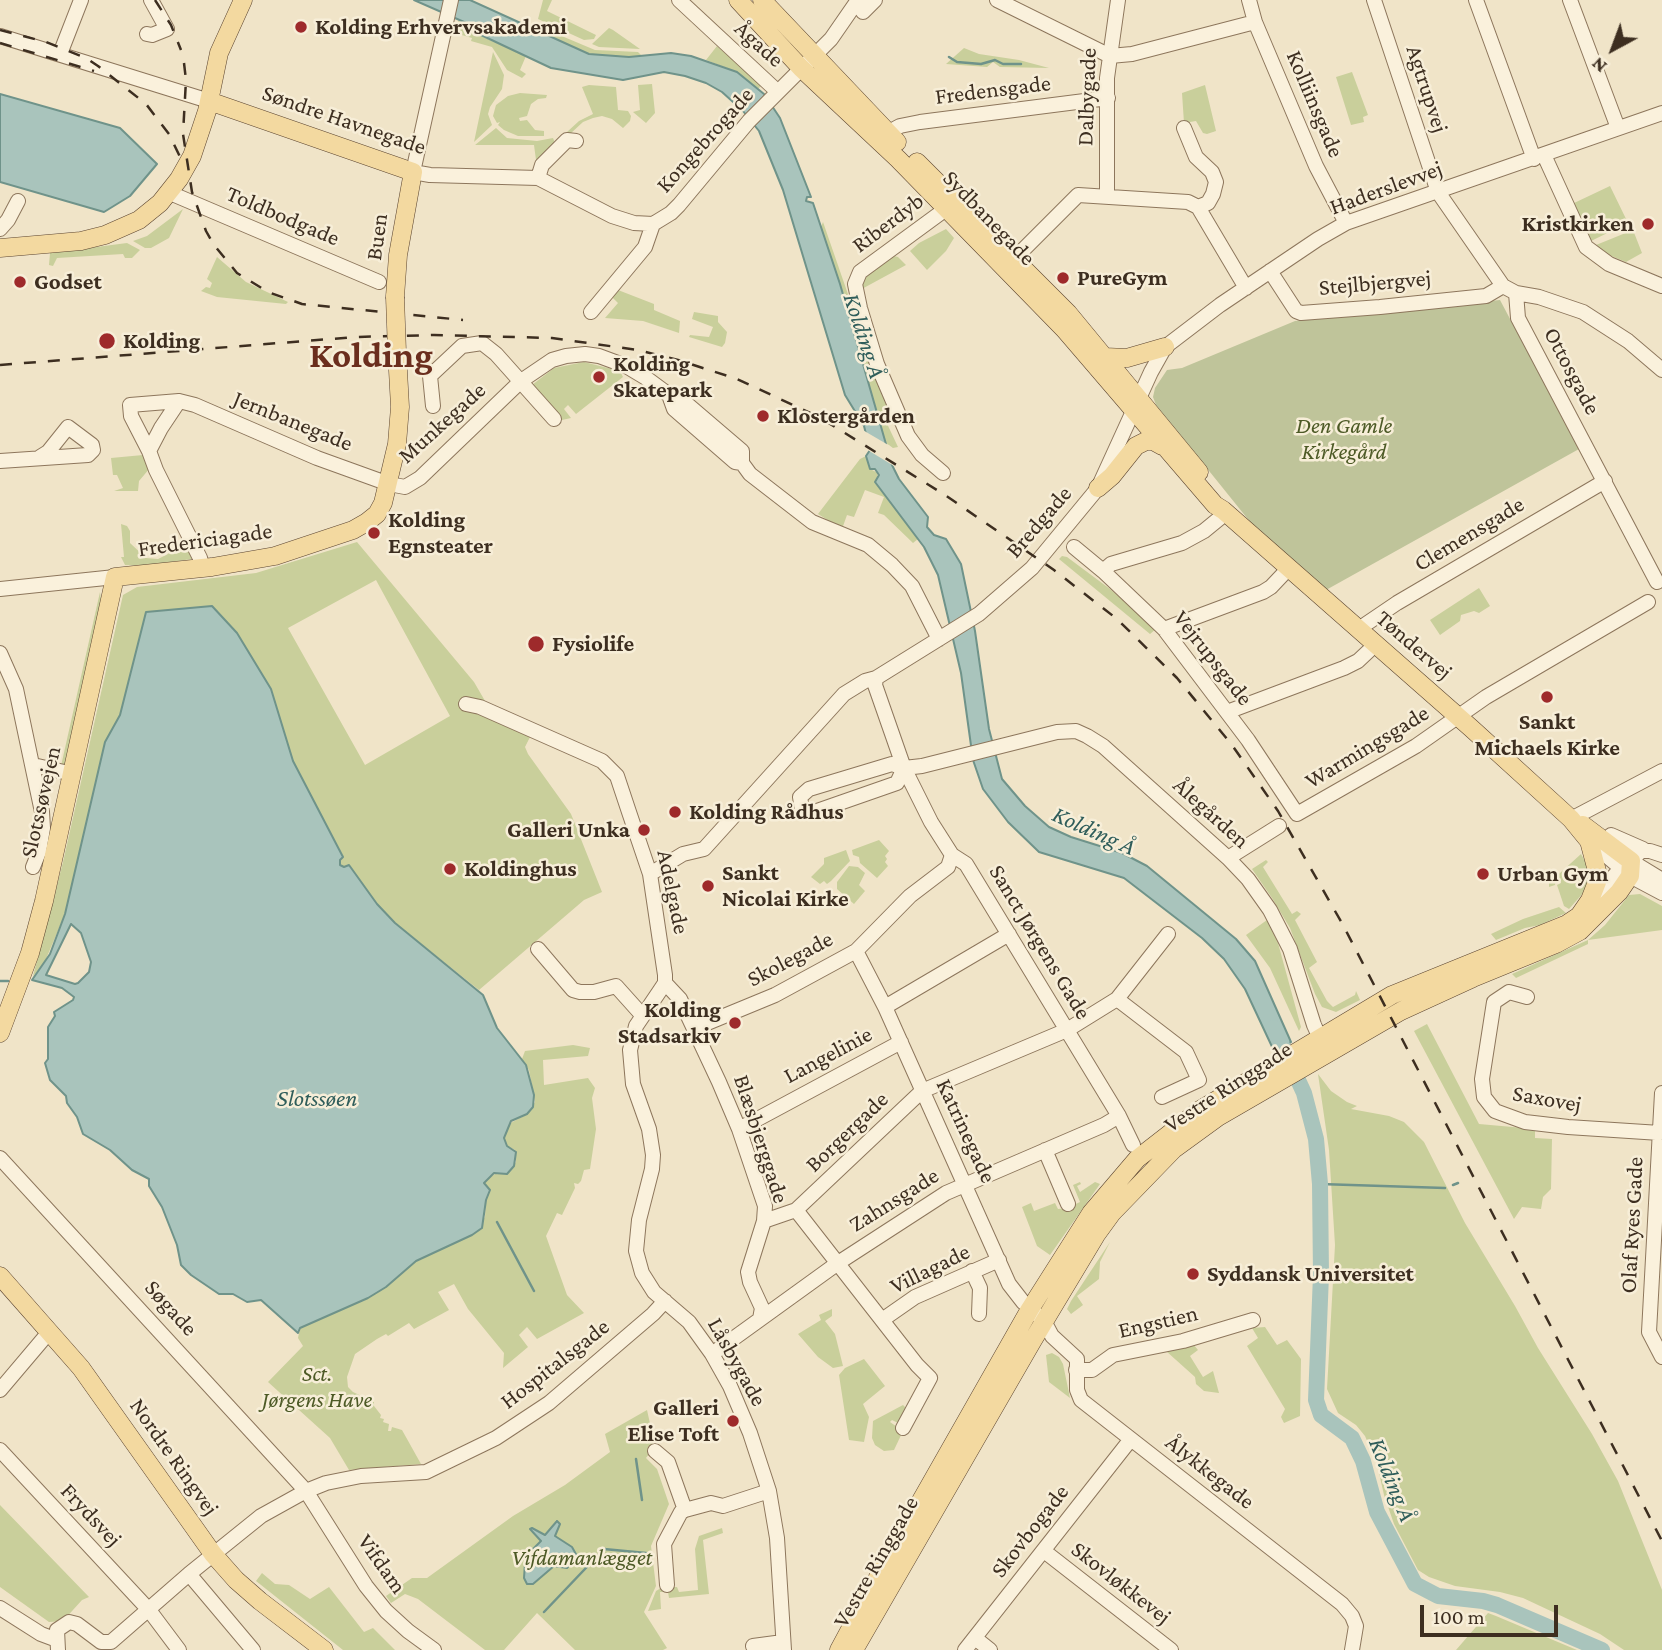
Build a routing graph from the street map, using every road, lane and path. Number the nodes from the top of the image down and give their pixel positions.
1 (81, 0) edge
2 (151, 0) edge
3 (243, 0) edge
4 (451, 0) edge
5 (679, 0) edge
6 (738, 0) edge
7 (762, 0) edge
8 (875, 0) edge
9 (997, 0) edge
10 (1118, 0) edge
11 (1249, 0) edge
12 (1374, 0) edge
13 (1476, 0) edge
14 (1570, 0) edge
15 (860, 6) edge
16 (1255, 22) junction
17 (147, 34) dead end
18 (0, 36) edge
19 (60, 54) junction
20 (816, 56) junction
21 (1110, 56) junction
22 (801, 68) junction
23 (774, 96) junction
24 (1108, 98) junction
25 (209, 100) junction
26 (1662, 113) edge
27 (1184, 128) dead end
28 (1618, 128) junction
29 (887, 133) junction
30 (576, 141) dead end
31 (1539, 157) junction
32 (413, 172) junction
33 (538, 178) junction
34 (1437, 192) junction
35 (170, 193) junction
36 (1107, 196) junction
37 (18, 201) dead end
38 (951, 205) junction
39 (1198, 207) junction
40 (653, 223) junction
41 (1346, 223) junction
42 (0, 229) edge
43 (0, 248) edge
44 (1009, 264) junction
45 (1270, 271) junction
46 (379, 282) dead end
47 (1662, 286) edge
48 (1246, 288) junction
49 (1509, 289) junction
50 (591, 312) dead end
51 (1164, 347) junction
52 (1105, 357) junction
53 (1662, 370) edge
54 (521, 381) junction
55 (179, 401) junction
56 (1136, 405) junction
57 (433, 406) dead end
58 (554, 419) dead end
59 (137, 428) junction
60 (161, 428) junction
61 (1162, 446) junction
62 (149, 452) junction
63 (40, 457) junction
64 (0, 461) edge
65 (943, 473) dead end
66 (1605, 481) junction
67 (389, 484) junction
68 (1098, 488) junction
69 (1225, 511) junction
70 (1074, 547) dead end
71 (203, 568) junction
72 (1288, 569) junction
73 (1103, 571) junction
74 (115, 577) junction
75 (1657, 582) dead end
76 (0, 589) edge
77 (1647, 602) dead end
78 (1164, 629) junction
79 (1360, 631) junction
80 (941, 638) junction
81 (1375, 645) junction
82 (0, 653) edge
83 (870, 679) junction
84 (466, 704) dead end
85 (1227, 712) junction
86 (1460, 718) junction
87 (33, 765) junction
88 (905, 768) junction
89 (1662, 771) edge
90 (73, 774) junction
91 (1297, 814) joint
92 (1571, 819) junction
93 (1279, 826) dead end
94 (1611, 835) dead end
95 (1662, 840) edge
96 (1589, 841) junction
97 (952, 855) junction
98 (1228, 858) junction
99 (1639, 860) edge
100 (33, 867) dead end
101 (650, 874) junction
102 (1662, 880) edge
103 (1662, 893) edge
104 (1579, 916) junction
105 (1009, 934) junction
106 (1168, 934) dead end
107 (538, 949) dead end
108 (856, 951) junction
109 (665, 983) junction
110 (1527, 997) dead end
111 (1116, 999) junction
112 (886, 1007) junction
113 (639, 1020) junction
114 (695, 1028) junction
115 (1067, 1030) junction
116 (0, 1033) edge
117 (901, 1042) junction
118 (1323, 1045) junction
119 (1266, 1079) junction
120 (922, 1091) junction
121 (1662, 1093) edge
122 (1162, 1097) dead end
123 (1119, 1116) junction
124 (738, 1129) junction
125 (1660, 1133) junction
126 (1133, 1145) dead end
127 (1045, 1150) junction
128 (0, 1158) edge
129 (965, 1183) junction
130 (1068, 1204) dead end
131 (796, 1210) junction
132 (764, 1222) junction
133 (999, 1260) junction
134 (838, 1263) junction
135 (972, 1271) junction
136 (0, 1276) edge
137 (665, 1301) junction
138 (1030, 1309) junction
139 (979, 1314) dead end
140 (760, 1319) junction
141 (882, 1320) junction
142 (1252, 1320) dead end
143 (1044, 1321) junction
144 (50, 1331) junction
145 (712, 1354) junction
146 (1662, 1356) edge
147 (1076, 1370) junction
148 (0, 1390) edge
149 (903, 1428) dead end
150 (1131, 1439) junction
151 (0, 1450) edge
152 (655, 1451) dead end
153 (306, 1491) junction
154 (769, 1491) junction
155 (685, 1510) junction
156 (1044, 1551) junction
157 (213, 1554) junction
158 (188, 1574) junction
159 (667, 1586) dead end
160 (0, 1608) edge
161 (149, 1610) junction
162 (970, 1644) edge
163 (57, 1645) edge
164 (753, 1646) dead end
165 (783, 1646) edge
166 (1355, 1649) edge
167 (178, 1650) edge
168 (253, 1650) edge
169 (324, 1650) edge
170 (434, 1650) edge
171 (839, 1650) edge
172 (853, 1650) edge
173 (990, 1650) edge
174 (1171, 1650) edge

1 - 19 street
2 - 17 street
3 - 25 main road
4 - 32 street, Buen
5 - 23 street, Ågade
6 - 22 main road, Sydbanegade
7 - 20 main road, Sydbanegade
8 - 15 street, Kongebrogade
9 - 21 street
10 - 21 street, Dalbygade
11 - 16 street, Kolliinsgade
12 - 34 street, Agtrupvej
13 - 31 street
14 - 28 street
15 - 20 street, Kongebrogade
16 - 21 street
16 - 41 street, Kolliinsgade
18 - 19 street, Søndre Havnegade
19 - 25 street, Søndre Havnegade
20 - 22 street, Kongebrogade
20 - 29 main road, Sydbanegade
21 - 24 street, Dalbygade
22 - 23 street, Kongebrogade
22 - 38 main road, Sydbanegade
23 - 40 street, Kongebrogade
24 - 29 street, Fredensgade
24 - 36 street, Dalbygade
25 - 32 main road, Søndre Havnegade
25 - 35 main road
26 - 28 street, Haderslevvej
27 - 39 street
28 - 31 street, Haderslevvej
29 - 38 main road, Sydbanegade
30 - 33 street
31 - 34 street, Haderslevvej
31 - 47 street
32 - 33 street, Søndre Havnegade
32 - 67 main road, Buen, bridge
33 - 40 street, Søndre Havnegade
34 - 41 street, Haderslevvej
34 - 49 street, Ottosgade
35 - 43 main road
35 - 46 street, Toldbodgade
36 - 39 street
36 - 44 street
37 - 42 street
38 - 44 main road, Sydbanegade
38 - 65 street, Riberdyb
39 - 48 street
40 - 50 street, Kongebrogade
41 - 45 street, Haderslevvej
44 - 52 main road, Sydbanegade
44 - 56 main road, Sydbanegade
45 - 48 street, Haderslevvej
45 - 49 street, Stejlbjergvej
48 - 51 street, Haderslevvej
49 - 53 street
49 - 66 street, Ottosgade
51 - 52 main road
51 - 56 street, Haderslevvej
52 - 56 main road, Sydbanegade
54 - 57 street
54 - 58 street
54 - 67 street, Munkegade
54 - 80 street, Munkegade
55 - 59 street
55 - 60 street
55 - 67 street, Jernbanegade
56 - 61 main road, Tøndervej
56 - 68 street, Bredgade
56 - 69 main road, Tøndervej
59 - 60 street
59 - 62 street
60 - 62 street
61 - 68 main road
61 - 69 main road, Tøndervej
62 - 71 street
63 - 63 street
63 - 64 street
66 - 75 street, Ottosgade
66 - 79 street, Clemensgade
67 - 71 main road, Fredericiagade
68 - 80 street, Bredgade
69 - 72 main road, Tøndervej
69 - 73 street
70 - 73 street, Vejrupsgade
71 - 74 main road, Fredericiagade
72 - 78 street
72 - 79 main road, Tøndervej
73 - 78 street, Vejrupsgade
74 - 76 street, Fredericiagade
74 - 90 main road, Slotssøvejen
77 - 86 street, Warmingsgade
78 - 85 street, Vejrupsgade
79 - 81 main road, Tøndervej
80 - 83 street, Bredgade
81 - 85 street
81 - 86 main road, Tøndervej
82 - 87 street
83 - 88 street, Sanct Jørgens Gade
83 - 101 street, Bredgade
84 - 101 street, Adelgade
85 - 91 street, Vejrupsgade
86 - 91 street, Warmingsgade
86 - 92 main road, Tøndervej
87 - 90 street
87 - 100 street
88 - 88 street, Ålegården
88 - 97 street, Sanct Jørgens Gade
88 - 98 street, Ålegården
89 - 92 street
90 - 116 main road, Slotssøvejen
92 - 96 main road, Tøndervej
92 - 99 main road, Tøndervej
93 - 98 street
94 - 99 street
95 - 99 street
96 - 99 street, Tøndervej
96 - 104 main road
97 - 105 street, Sanct Jørgens Gade
97 - 108 street, Skolegade
98 - 118 street, Ålegården
99 - 102 street, Tøndervej
99 - 103 street, Tøndervej
99 - 104 street, Vestre Ringgade
99 - 118 main road, Vestre Ringgade
101 - 109 street, Adelgade
104 - 118 main road, Vestre Ringgade
105 - 112 street
105 - 115 street, Sanct Jørgens Gade
106 - 111 street
107 - 113 street
108 - 112 street, Katrinegade
108 - 114 street, Skolegade
109 - 113 street
109 - 114 street, Blæsbjerggade
110 - 125 street, Saxovej
111 - 115 street
111 - 122 street
112 - 117 street, Katrinegade
113 - 137 street, Låsbygade
114 - 124 street, Blæsbjerggade
115 - 120 street
115 - 123 street, Sanct Jørgens Gade
117 - 120 street, Katrinegade
117 - 124 street, Langelinie
118 - 119 main road, Vestre Ringgade
119 - 138 main road, Vestre Ringgade
119 - 143 main road, Vestre Ringgade
120 - 129 street, Katrinegade
120 - 131 street, Borgergade
121 - 125 street, Olaf Ryes Gade
123 - 126 street, Sanct Jørgens Gade
123 - 127 street, Zahnsgade
124 - 132 street, Blæsbjerggade
125 - 146 street, Olaf Ryes Gade
127 - 129 street, Zahnsgade
127 - 130 street
128 - 153 street, Søgade
129 - 133 street, Katrinegade
129 - 134 street, Zahnsgade
131 - 132 street, Borgergade
131 - 134 street
132 - 140 street, Blæsbjerggade
133 - 135 street, Villagade
133 - 138 street, Katrinegade
134 - 140 street, Zahnsgade
134 - 141 street
135 - 139 street
135 - 141 street, Villagade
136 - 144 main road, Nordre Ringvej
137 - 145 street, Låsbygade
137 - 153 street, Hospitalsgade
138 - 143 street, Katrinegade
138 - 171 main road, Vestre Ringgade
140 - 145 street, Zahnsgade
141 - 149 street
142 - 147 street, Engstien
143 - 147 street, Ålykkegade
143 - 172 main road, Vestre Ringgade
144 - 148 street
144 - 157 main road, Nordre Ringvej
145 - 154 street, Låsbygade
147 - 150 street, Ålykkegade
150 - 156 street, Skovbogade
150 - 166 street, Ålykkegade
151 - 161 street, Frydsvej
152 - 155 street
153 - 157 street, Hospitalsgade
153 - 170 street, Vifdam
154 - 155 street
154 - 165 street, Låsbygade
155 - 159 street
156 - 162 street, Skovbogade
156 - 174 street, Skovløkkevej
157 - 158 street, Hospitalsgade
157 - 169 main road, Nordre Ringvej
158 - 161 street, Hospitalsgade
158 - 168 street
160 - 163 street
161 - 163 street, Hospitalsgade
161 - 167 street, Frydsvej
162 - 173 street
164 - 165 street

